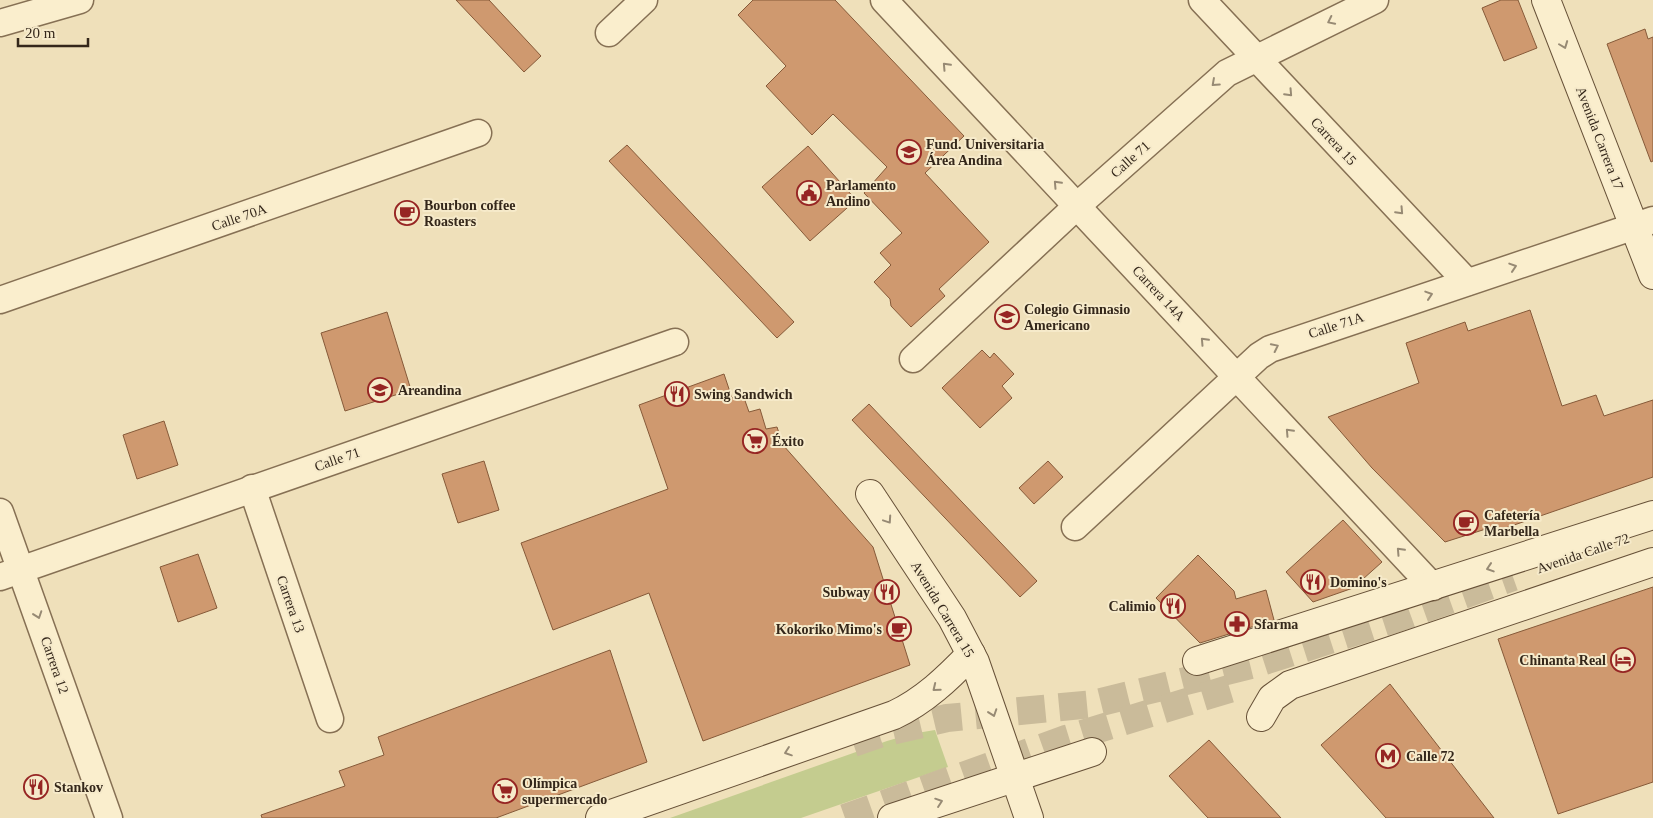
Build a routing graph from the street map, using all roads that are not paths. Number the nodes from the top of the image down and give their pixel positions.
1 (80, 0) edge
2 (644, 0) edge
3 (884, 0) edge
4 (1202, 0) edge
5 (1374, 0) edge
6 (1546, 0) edge
7 (0, 24) edge
8 (609, 32) dead end
9 (1256, 57) junction
10 (478, 134) dead end
11 (1078, 206) junction
12 (1644, 223) edge
13 (1653, 275) edge
14 (1467, 282) junction
15 (0, 300) edge
16 (675, 342) dead end
17 (913, 360) dead end
18 (1237, 377) junction
19 (252, 488) junction
20 (870, 494) dead end
21 (0, 512) edge
22 (1653, 515) edge
23 (1075, 527) dead end
24 (1653, 528) edge
25 (1653, 551) edge
26 (1653, 562) edge
27 (11, 573) edge
28 (1433, 586) junction
29 (971, 654) junction
30 (1197, 661) dead end
31 (1261, 717) dead end
32 (330, 719) dead end
33 (1092, 752) dead end
34 (1014, 777) junction
35 (109, 818) edge
36 (600, 818) edge
37 (892, 818) edge
38 (1029, 818) edge

1 - 7 street
2 - 8 street
11 -> 3 street, Carrera 14A
4 - 9 street, Carrera 15
5 -> 9 street, Calle 71
6 -> 12 main road, Avenida Carrera 17
9 -> 11 street, Calle 71
9 -> 14 street, Carrera 15
10 - 15 street, Calle 70A
11 - 17 street, Calle 71
18 -> 11 street, Carrera 14A
12 - 13 main road, Avenida Carrera 17
14 -> 12 street, Calle 71A
18 -> 14 street, Calle 71A
16 - 19 street, Calle 71
18 - 23 street, Calle 71A
28 -> 18 street, Carrera 14A
19 - 27 street, Calle 71
19 - 32 street, Carrera 13
20 -> 29 main road, Avenida Carrera 15
21 - 27 street, Carrera 12
22 -> 28 main road
24 - 25 main road, Avenida Calle 72
26 - 31 main road
27 -> 35 street, Carrera 12
28 - 30 main road
29 -> 34 main road, Avenida Carrera 15
29 -> 36 main road
33 - 34 main road
37 -> 34 main road
34 - 38 main road, Avenida Carrera 15

